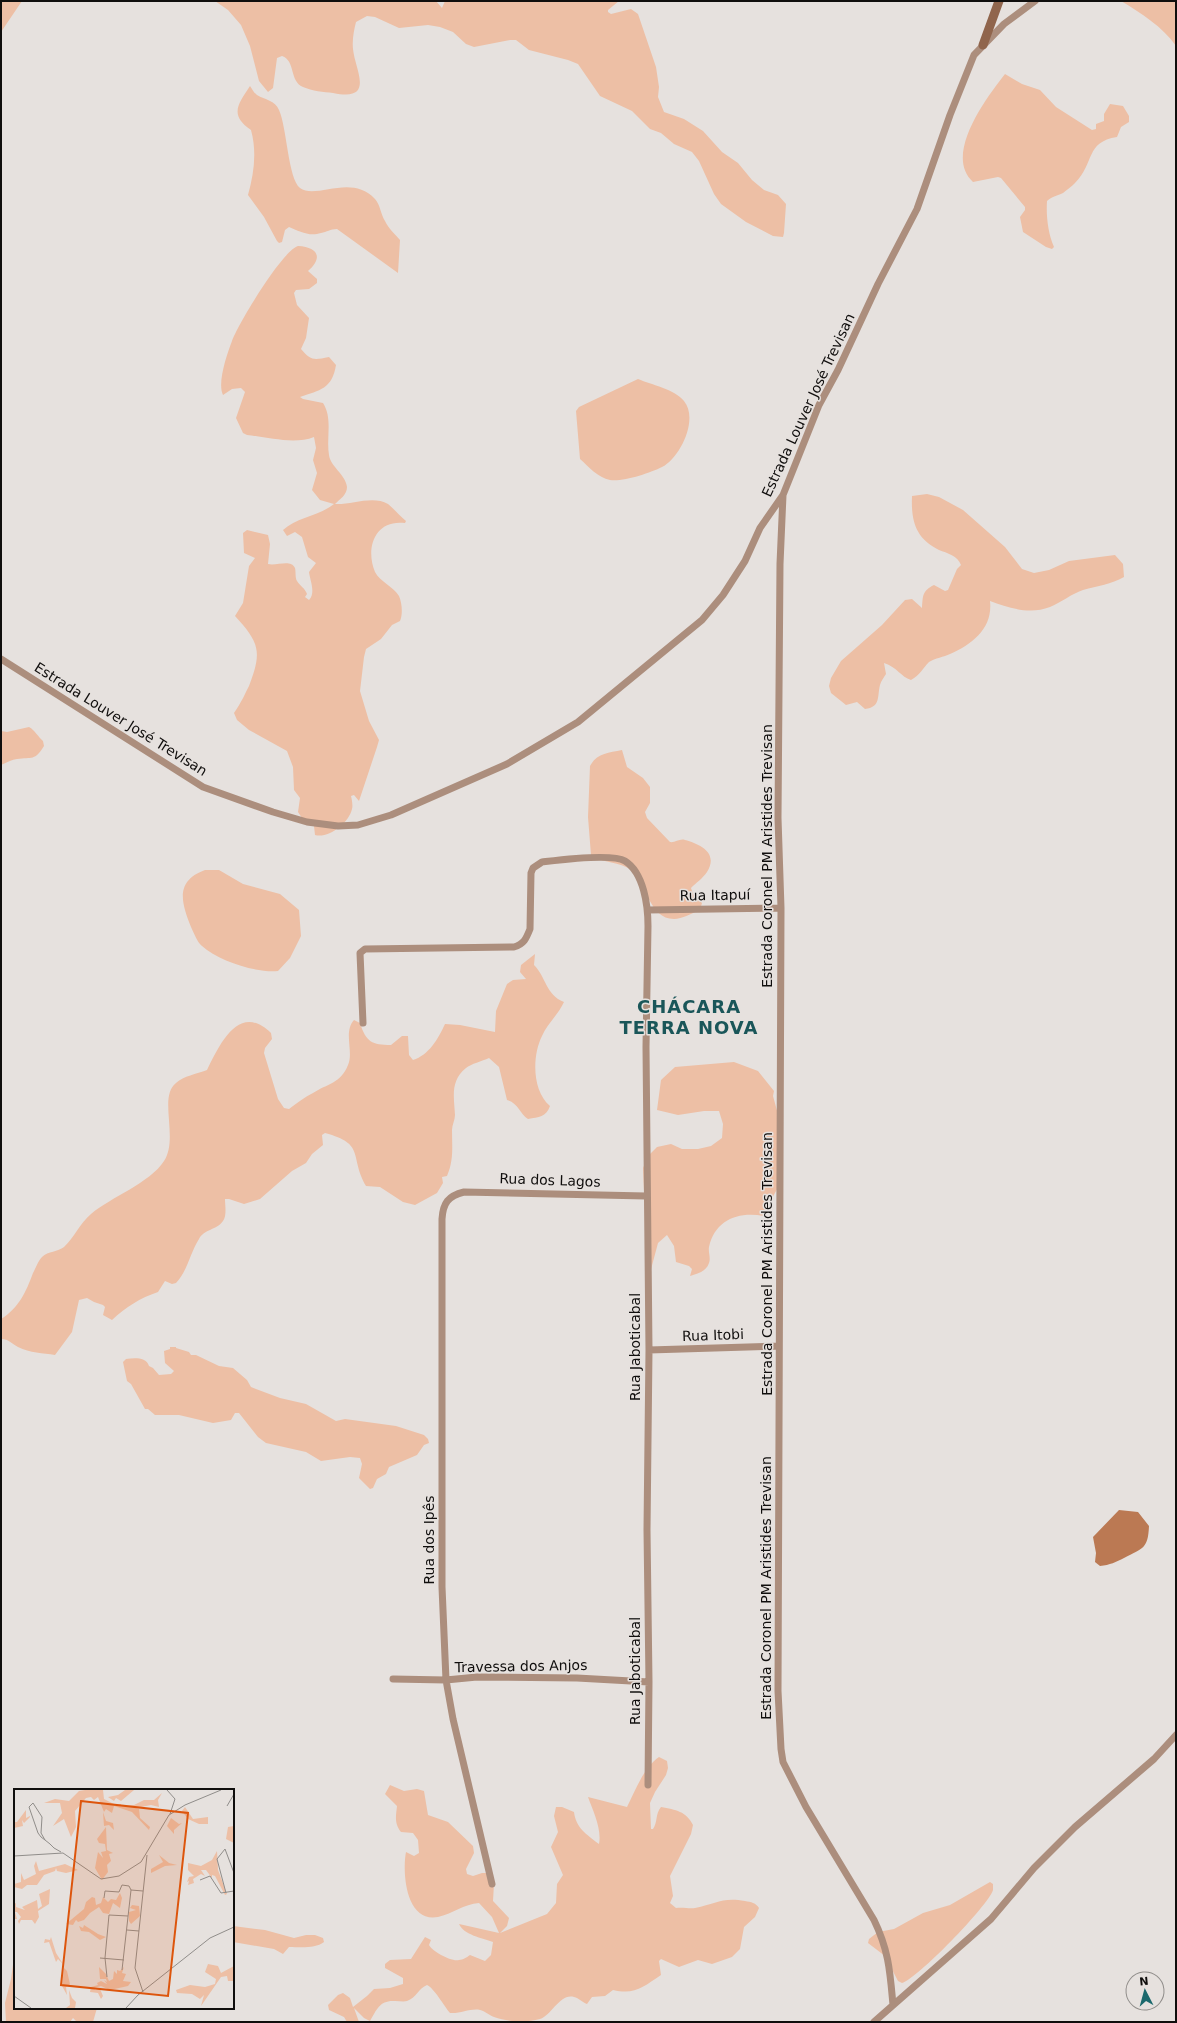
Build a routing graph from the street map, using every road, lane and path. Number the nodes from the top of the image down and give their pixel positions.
1 (999, 1) edge
2 (1035, 1) edge
3 (983, 45) junction
4 (783, 495) junction
5 (1, 659) edge
6 (782, 908) junction
7 (648, 910) junction
8 (363, 1023) dead end
9 (454, 1195) joint
10 (646, 1196) junction
11 (779, 1346) junction
12 (649, 1350) junction
13 (393, 1680) dead end
14 (446, 1680) junction
15 (649, 1682) junction
16 (1176, 1735) edge
17 (648, 1785) dead end
18 (492, 1884) dead end
19 (893, 2005) junction
20 (874, 2022) edge

1 - 3 street
2 - 3 street, Estrada Louver José Trevisan
3 - 4 street, Estrada Louver José Trevisan
4 - 5 street, Estrada Louver José Trevisan
4 - 6 street, Estrada Coronel PM Aristides Trevisan
6 - 7 street, Rua Itapuí
6 - 11 street, Estrada Coronel PM Aristides Trevisan
7 - 8 street, Rua Jaboticabal
7 - 10 street, Rua Jaboticabal
9 - 10 street, Rua dos Lagos
9 - 14 street, Rua dos Ipês
10 - 12 street, Rua Jaboticabal
11 - 12 street, Rua Itobi
11 - 19 street, Estrada Coronel PM Aristides Trevisan
12 - 15 street, Rua Jaboticabal
13 - 14 street, Travessa dos Anjos
14 - 15 street, Travessa dos Anjos
14 - 18 street, Rua dos Ipês
15 - 17 street, Rua Jaboticabal
16 - 19 street
19 - 20 street

